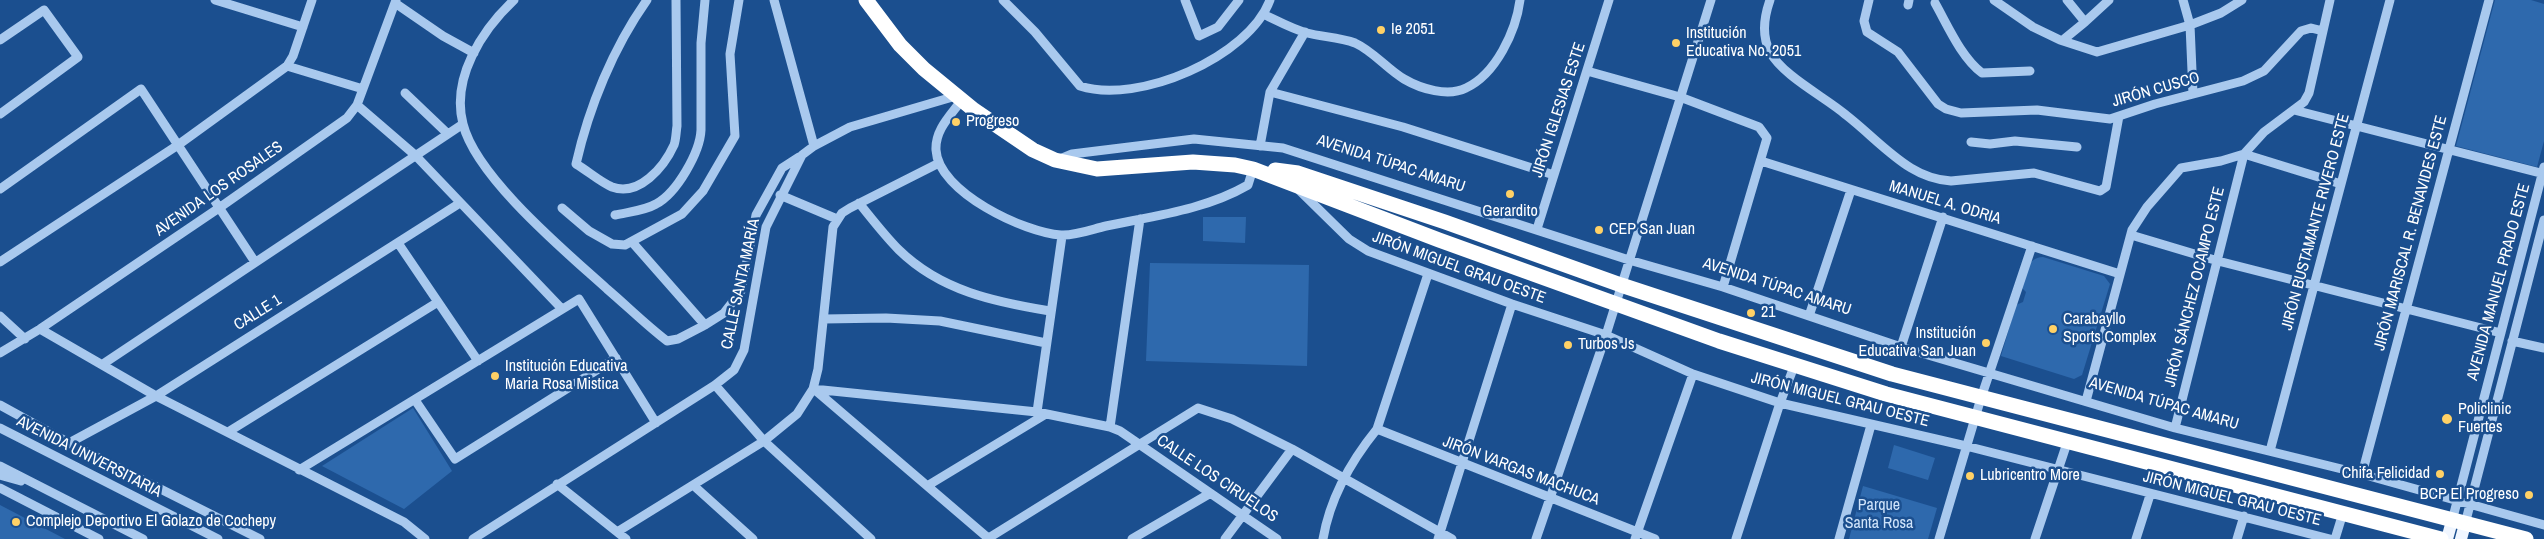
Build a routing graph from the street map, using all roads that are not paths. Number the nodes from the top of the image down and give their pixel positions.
1 (215, 0) edge
2 (312, 0) edge
3 (514, 0) edge
4 (647, 0) edge
5 (676, 0) edge
6 (705, 0) edge
7 (739, 0) edge
8 (774, 0) edge
9 (866, 0) edge
10 (1003, 0) edge
11 (1185, 0) edge
12 (1239, 0) edge
13 (1270, 0) edge
14 (1520, 0) edge
15 (1609, 0) edge
16 (1770, 0) edge
17 (1869, 0) edge
18 (1994, 0) edge
19 (2067, 0) edge
20 (2109, 0) edge
21 (2183, 0) edge
22 (2242, 0) edge
23 (2330, 0) edge
24 (2390, 0) edge
25 (2489, 0) edge
26 (1708, 1) edge
27 (395, 2) edge
28 (237, 3) edge
29 (1935, 3) dead end
30 (1264, 15) junction
31 (2085, 22) junction
32 (2190, 25) junction
33 (303, 27) junction
34 (2323, 31) junction
35 (1305, 32) junction
36 (0, 40) edge
37 (2064, 40) junction
38 (474, 53) junction
39 (287, 66) junction
40 (2030, 71) dead end
41 (1587, 72) junction
42 (363, 90) junction
43 (1270, 92) junction
44 (405, 93) dead end
45 (2193, 94) junction
46 (1680, 97) junction
47 (958, 99) junction
48 (357, 105) junction
49 (2294, 110) junction
50 (0, 114) edge
51 (2119, 116) junction
52 (463, 124) junction
53 (2357, 125) junction
54 (448, 134) junction
55 (1970, 142) dead end
56 (178, 145) junction
57 (814, 146) junction
58 (1260, 146) junction
59 (2077, 147) dead end
60 (2448, 151) junction
61 (2244, 154) junction
62 (802, 155) junction
63 (415, 156) junction
64 (1055, 160) junction
65 (1761, 161) junction
66 (939, 163) junction
67 (1253, 169) junction
68 (2543, 171) edge
69 (1554, 175) junction
70 (1291, 183) junction
71 (2341, 184) junction
72 (0, 190) edge
73 (1851, 190) junction
74 (780, 195) junction
75 (460, 203) junction
76 (859, 204) junction
77 (219, 208) junction
78 (562, 208) dead end
79 (615, 215) dead end
80 (1140, 218) junction
81 (1943, 218) junction
82 (837, 219) junction
83 (2544, 220) edge
84 (1537, 230) junction
85 (1062, 236) junction
86 (2131, 236) junction
87 (632, 242) junction
88 (398, 243) junction
89 (2032, 246) junction
90 (1629, 260) junction
91 (2218, 260) junction
92 (0, 262) edge
93 (255, 262) junction
94 (1428, 274) junction
95 (2120, 274) junction
96 (1621, 285) junction
97 (2314, 285) junction
98 (1722, 287) junction
99 (438, 302) junction
100 (1615, 303) junction
101 (1512, 304) junction
102 (2406, 308) junction
103 (562, 309) junction
104 (1050, 311) junction
105 (0, 316) edge
106 (1810, 316) junction
107 (824, 318) junction
108 (705, 325) junction
109 (40, 329) junction
110 (2501, 332) junction
111 (1606, 335) junction
112 (25, 339) junction
113 (2512, 340) junction
114 (1046, 343) junction
115 (1901, 347) junction
116 (2544, 348) edge
117 (0, 354) edge
118 (616, 358) junction
119 (478, 361) junction
120 (103, 364) junction
121 (1795, 364) junction
122 (1989, 373) junction
123 (1693, 374) junction
124 (715, 385) junction
125 (813, 389) junction
126 (156, 396) junction
127 (1981, 398) junction
128 (415, 400) junction
129 (2086, 401) junction
130 (1780, 403) junction
131 (0, 405) edge
132 (1042, 413) junction
133 (1975, 417) junction
134 (656, 423) junction
135 (1871, 425) junction
136 (1110, 427) junction
137 (0, 428) edge
138 (2175, 428) junction
139 (1377, 429) junction
140 (228, 432) junction
141 (764, 440) junction
142 (2068, 440) junction
143 (69, 443) junction
144 (1139, 444) junction
145 (1966, 446) junction
146 (1292, 449) junction
147 (2270, 451) junction
148 (1462, 465) junction
149 (0, 466) edge
150 (300, 470) junction
151 (2058, 470) junction
152 (2362, 474) junction
153 (0, 475) edge
154 (1342, 479) junction
155 (557, 484) junction
156 (693, 485) junction
157 (928, 486) junction
158 (0, 488) edge
159 (47, 488) junction
160 (1209, 494) junction
161 (2150, 495) junction
162 (1551, 497) junction
163 (2457, 502) junction
164 (2469, 506) junction
165 (2343, 513) junction
166 (1243, 515) junction
167 (2244, 516) junction
168 (2458, 522) junction
169 (2544, 525) edge
170 (617, 532) junction
171 (1636, 536) edge
172 (1440, 537) edge
173 (988, 538) edge
174 (99, 539) edge
175 (143, 539) edge
176 (218, 539) edge
177 (260, 539) edge
178 (425, 539) edge
179 (473, 539) edge
180 (626, 539) edge
181 (753, 539) edge
182 (871, 539) edge
183 (1132, 539) edge
184 (1225, 539) edge
185 (1277, 539) edge
186 (1323, 539) edge
187 (1452, 539) edge
188 (1536, 539) edge
189 (1655, 539) edge
190 (1736, 539) edge
191 (1838, 539) edge
192 (1938, 539) edge
193 (2036, 539) edge
194 (2136, 539) edge
195 (2237, 539) edge
196 (2330, 539) edge
197 (2335, 539) edge
198 (2441, 539) edge
199 (2447, 539) edge
200 (2461, 539) edge
201 (2526, 539) edge

1 - 28 street
2 - 33 street
3 - 38 street
4 - 5 street
6 - 79 street
7 - 87 street
8 - 57 street
9 - 47 highway
10 - 30 street
11 - 12 street
13 - 30 street
14 - 35 street
15 - 41 street, JIRÓN IGLESIAS ESTE
16 - 51 street
17 - 51 street, JIRÓN CUSCO
18 - 37 street
19 - 31 street
20 - 31 street
21 - 32 street
22 - 32 street
23 - 34 street
24 - 53 street, JIRÓN BUSTAMANTE RIVERO ESTE
25 - 60 street, JIRÓN MARISCAL R. BENAVIDES ESTE
26 - 46 street
27 - 38 street
27 - 42 street, AVENIDA LOS ROSALES
28 - 33 street
29 - 40 street
30 - 35 street
31 - 37 street
32 - 37 street
32 - 45 street
33 - 39 street
34 - 45 street, JIRÓN CUSCO
34 - 49 street
35 - 43 street
36 - 50 street
38 - 52 street
39 - 42 street
39 - 56 street
41 - 46 street
41 - 69 street, JIRÓN IGLESIAS ESTE
42 - 48 street, AVENIDA LOS ROSALES
43 - 58 street
43 - 69 street
44 - 54 street
45 - 51 street, JIRÓN CUSCO
46 - 65 street
46 - 90 street
47 - 57 street, CALLE SANTA MARÍA
47 - 64 highway
47 - 66 street
48 - 63 street
48 - 77 street, AVENIDA LOS ROSALES
49 - 53 street
49 - 61 street
52 - 54 street
52 - 108 street
53 - 60 street
53 - 71 street, JIRÓN BUSTAMANTE RIVERO ESTE
54 - 63 street
55 - 59 street
56 - 72 street
56 - 77 street
56 - 92 street
57 - 62 street, CALLE SANTA MARÍA
58 - 64 street, AVENIDA TÚPAC AMARU
58 - 84 street, AVENIDA TÚPAC AMARU
60 - 68 street
60 - 102 street, JIRÓN MARISCAL R. BENAVIDES ESTE
61 - 71 street
61 - 86 street
61 - 91 street, JIRÓN SÁNCHEZ OCAMPO ESTE
62 - 74 street, CALLE SANTA MARÍA
62 - 108 street
63 - 75 street
63 - 93 street
64 - 67 highway
65 - 73 street, MANUEL A. ODRIA
65 - 98 street
66 - 76 street
66 - 85 street
67 - 70 highway
67 - 80 street
67 - 96 highway
68 - 110 street, AVENIDA MANUEL PRADO ESTE
69 - 84 street, JIRÓN IGLESIAS ESTE
70 - 94 street, JIRÓN MIGUEL GRAU OESTE
70 - 100 highway
71 - 97 street, JIRÓN BUSTAMANTE RIVERO ESTE
73 - 81 street, MANUEL A. ODRIA
73 - 106 street
74 - 82 street
74 - 124 street, CALLE SANTA MARÍA
75 - 88 street, CALLE 1
75 - 103 street
76 - 82 street
76 - 104 street
77 - 93 street
77 - 109 street, AVENIDA LOS ROSALES
78 - 87 street
80 - 85 street
80 - 136 street
81 - 89 street, MANUEL A. ODRIA
81 - 115 street
82 - 107 street
83 - 113 street, AVENIDA MANUEL PRADO ESTE
84 - 90 street, AVENIDA TÚPAC AMARU
85 - 104 street
86 - 91 street
86 - 95 street
87 - 108 street
88 - 99 street
88 - 126 street, CALLE 1
89 - 95 street, MANUEL A. ODRIA
89 - 122 street
90 - 96 street
90 - 98 street, AVENIDA TÚPAC AMARU
91 - 97 street
91 - 138 street, JIRÓN SÁNCHEZ OCAMPO ESTE
93 - 120 street
94 - 101 street, JIRÓN MIGUEL GRAU OESTE
94 - 139 street
95 - 129 street
96 - 100 street
96 - 127 highway
97 - 102 street
97 - 147 street, JIRÓN BUSTAMANTE RIVERO ESTE
98 - 106 street, AVENIDA TÚPAC AMARU
99 - 119 street
99 - 140 street
100 - 111 street
100 - 121 highway
101 - 111 street, JIRÓN MIGUEL GRAU OESTE
101 - 148 street
102 - 110 street
102 - 152 street, JIRÓN MARISCAL R. BENAVIDES ESTE
103 - 118 street
103 - 119 street
104 - 114 street
105 - 112 street
106 - 115 street, AVENIDA TÚPAC AMARU
107 - 114 street
107 - 125 street
109 - 112 street, AVENIDA LOS ROSALES
109 - 120 street
110 - 163 street, AVENIDA MANUEL PRADO ESTE
111 - 123 street, JIRÓN MIGUEL GRAU OESTE
111 - 162 street
112 - 117 street, AVENIDA LOS ROSALES
113 - 116 street
113 - 164 street, AVENIDA MANUEL PRADO ESTE
114 - 132 street
115 - 122 street, AVENIDA TÚPAC AMARU
118 - 128 street
118 - 134 street
119 - 128 street
120 - 126 street
121 - 130 street
121 - 133 highway
122 - 127 street
122 - 129 street, AVENIDA TÚPAC AMARU
123 - 130 street, JIRÓN MIGUEL GRAU OESTE
123 - 171 street
124 - 134 street, CALLE SANTA MARÍA
124 - 141 street
125 - 132 street, CALLE LOS CIRUELOS
125 - 141 street
125 - 157 street
126 - 140 street
126 - 143 street, CALLE 1
127 - 133 street
127 - 168 highway
128 - 150 street
129 - 138 street, AVENIDA TÚPAC AMARU
130 - 135 street, JIRÓN MIGUEL GRAU OESTE
130 - 190 street
131 - 143 street
132 - 136 street, CALLE LOS CIRUELOS
132 - 157 street
133 - 142 highway
133 - 145 street
134 - 155 street, CALLE SANTA MARÍA
135 - 145 street, JIRÓN MIGUEL GRAU OESTE
135 - 191 street
136 - 144 street, CALLE LOS CIRUELOS
137 - 176 street, AVENIDA UNIVERSITARIA
138 - 147 street, AVENIDA TÚPAC AMARU
139 - 148 street, JIRÓN VARGAS MACHUCA
139 - 154 street
140 - 150 street
141 - 156 street
141 - 182 street
142 - 151 street
142 - 165 highway
143 - 177 street
144 - 146 street
144 - 160 street, CALLE LOS CIRUELOS
144 - 173 street
145 - 151 street, JIRÓN MIGUEL GRAU OESTE
145 - 192 street
146 - 154 street
146 - 166 street
147 - 152 street, AVENIDA TÚPAC AMARU
148 - 162 street, JIRÓN VARGAS MACHUCA
148 - 172 street
149 - 159 street
150 - 178 street
151 - 161 street, JIRÓN MIGUEL GRAU OESTE
151 - 193 street
152 - 163 street, AVENIDA TÚPAC AMARU
153 - 159 street
154 - 172 street
154 - 186 street
155 - 170 street
155 - 179 street, CALLE SANTA MARÍA
156 - 170 street
156 - 181 street
157 - 173 street
158 - 174 street
159 - 175 street
160 - 166 street, CALLE LOS CIRUELOS
160 - 183 street
161 - 167 street, JIRÓN MIGUEL GRAU OESTE
161 - 194 street
162 - 171 street, JIRÓN VARGAS MACHUCA
162 - 188 street
163 - 164 street, AVENIDA TÚPAC AMARU
163 - 168 street, AVENIDA MANUEL PRADO ESTE
164 - 168 street, AVENIDA MANUEL PRADO ESTE
164 - 169 street, AVENIDA TÚPAC AMARU
165 - 197 street
165 - 198 highway
166 - 184 street
166 - 185 street, CALLE LOS CIRUELOS
167 - 195 street
167 - 196 street, JIRÓN MIGUEL GRAU OESTE
168 - 199 main road
168 - 200 main road
168 - 201 highway
170 - 180 street
171 - 189 street, JIRÓN VARGAS MACHUCA
172 - 187 street

